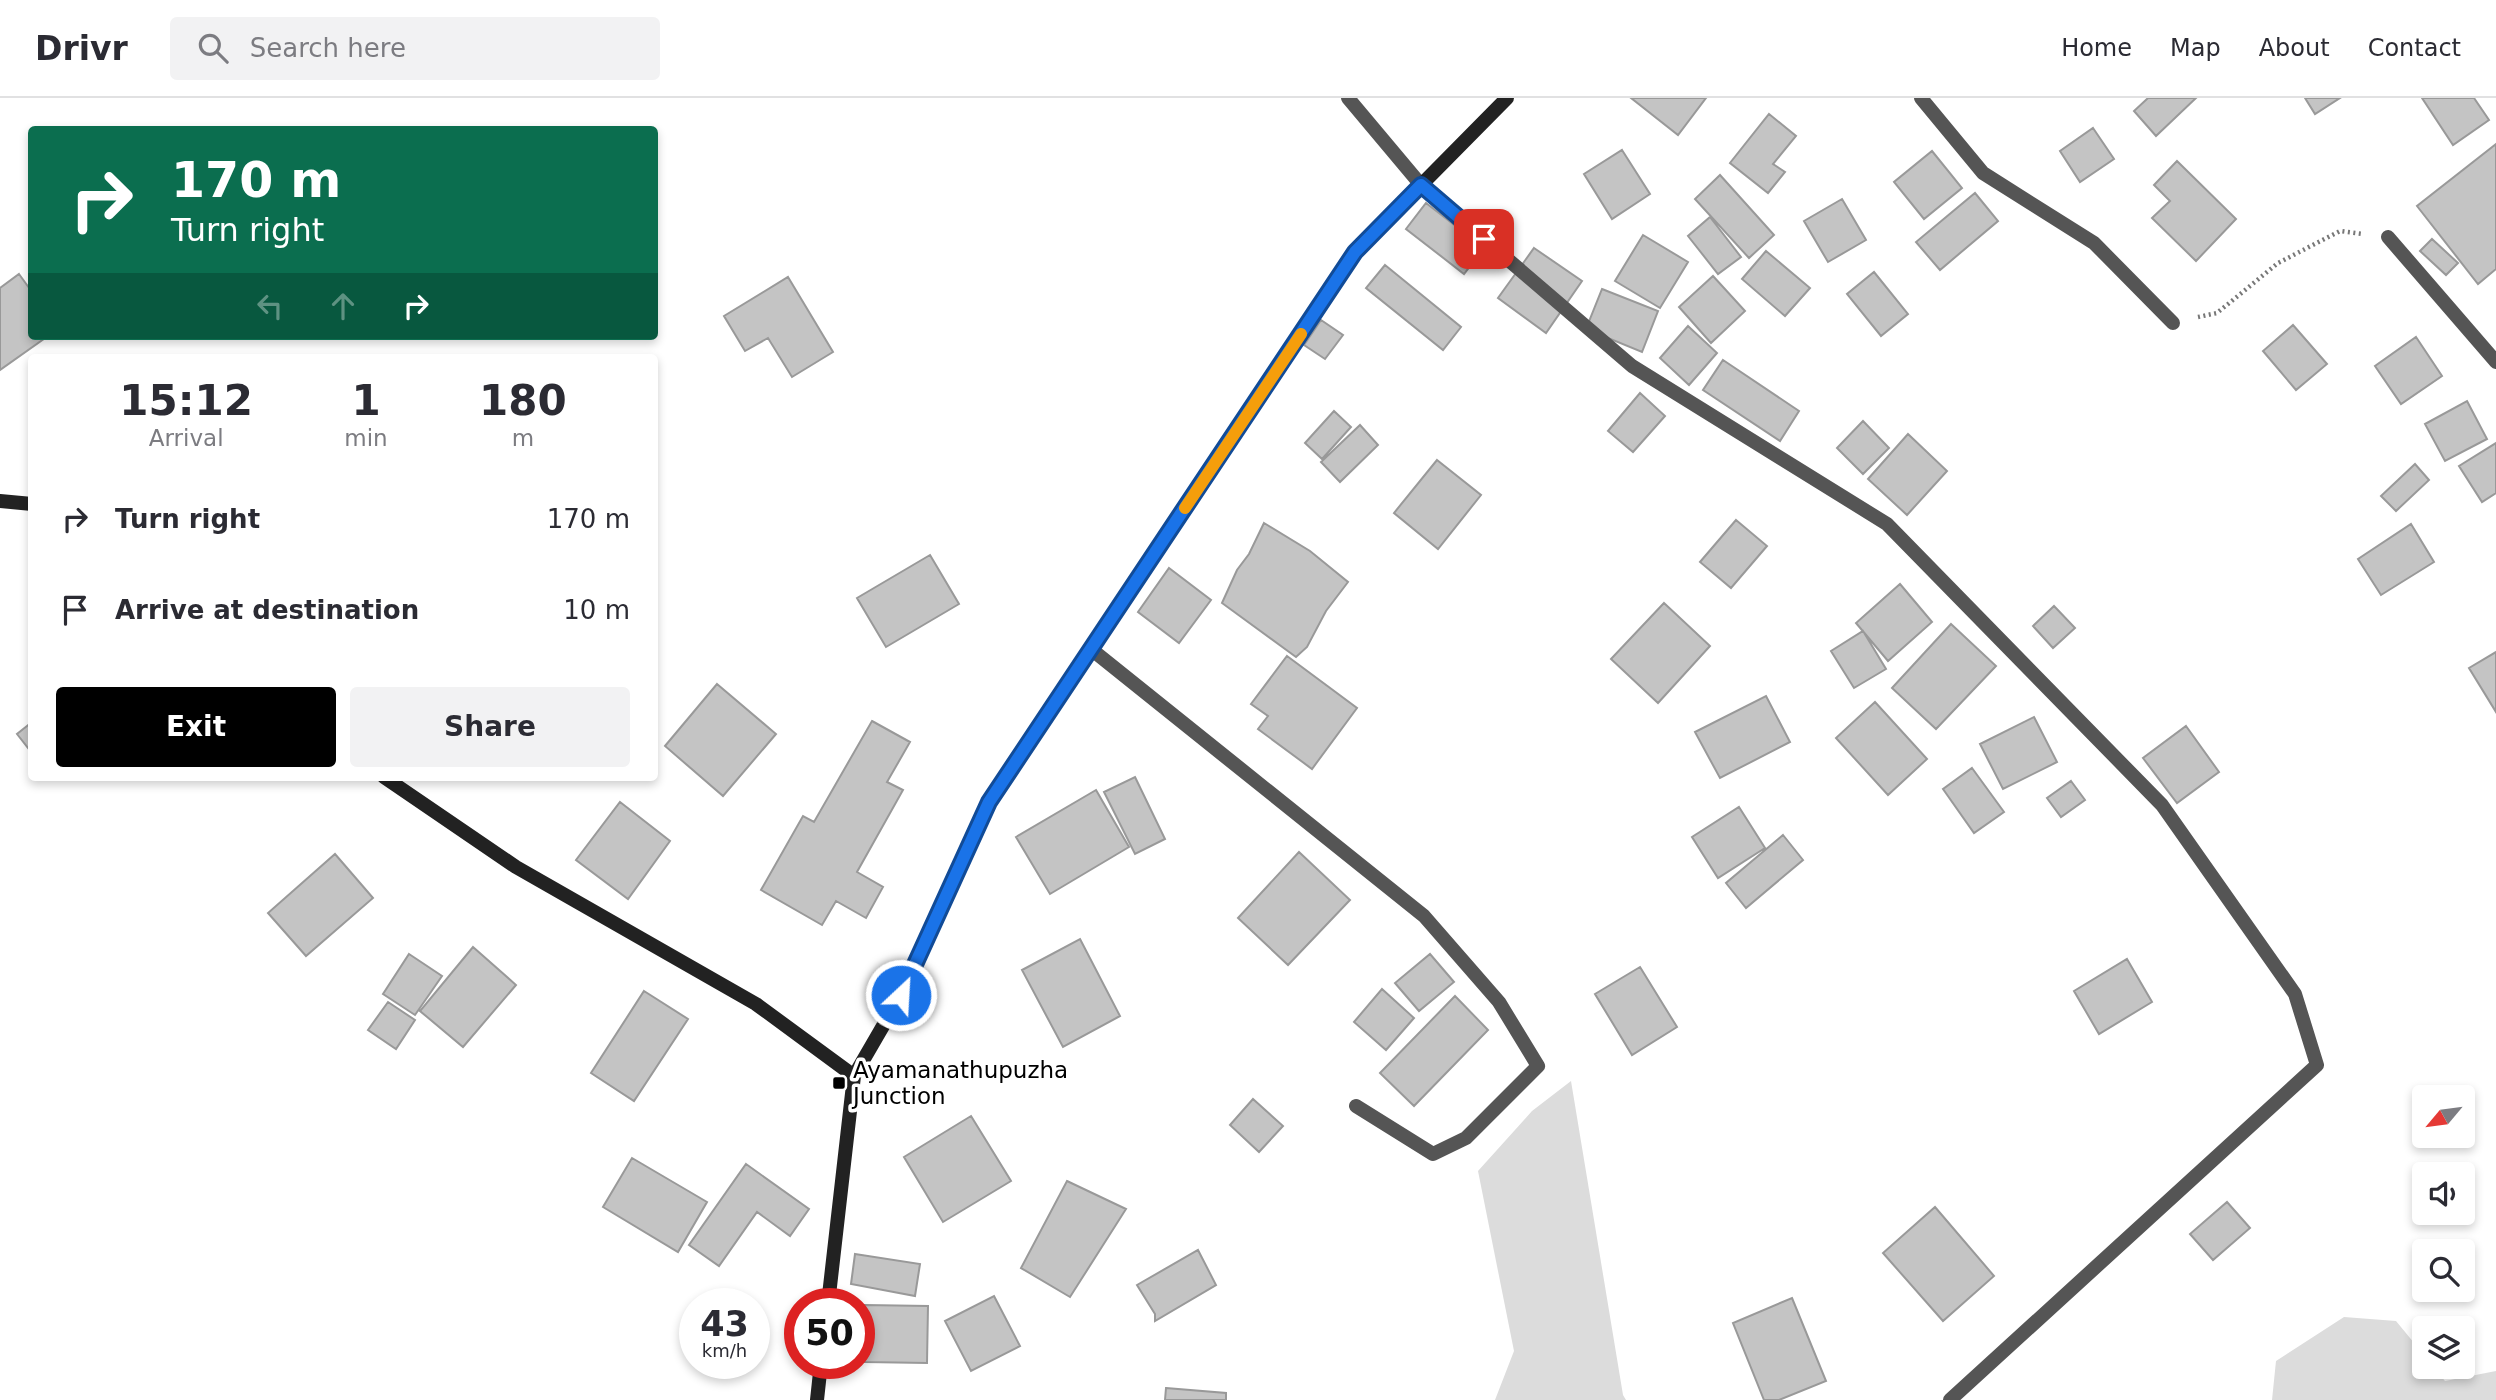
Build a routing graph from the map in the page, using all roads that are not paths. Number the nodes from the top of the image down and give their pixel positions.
1 (1348, 98) edge
2 (1507, 98) edge
3 (1921, 98) edge
4 (1421, 185) junction
5 (2388, 237) road end
6 (2173, 323) road end
7 (2496, 362) edge
8 (0, 501) edge
9 (28, 504) edge
10 (1091, 649) junction
11 (390, 781) edge
12 (854, 1076) junction
13 (1356, 1106) dead end
14 (830, 1288) edge
15 (819, 1379) edge
16 (817, 1400) edge
17 (1950, 1400) edge

1 - 4 street
2 - 4 main road
3 - 6 street
4 - 10 main road
4 - 17 street
5 - 7 street
8 - 9 main road
10 - 12 main road
10 - 13 street
11 - 12 main road
12 - 14 main road
15 - 16 main road

